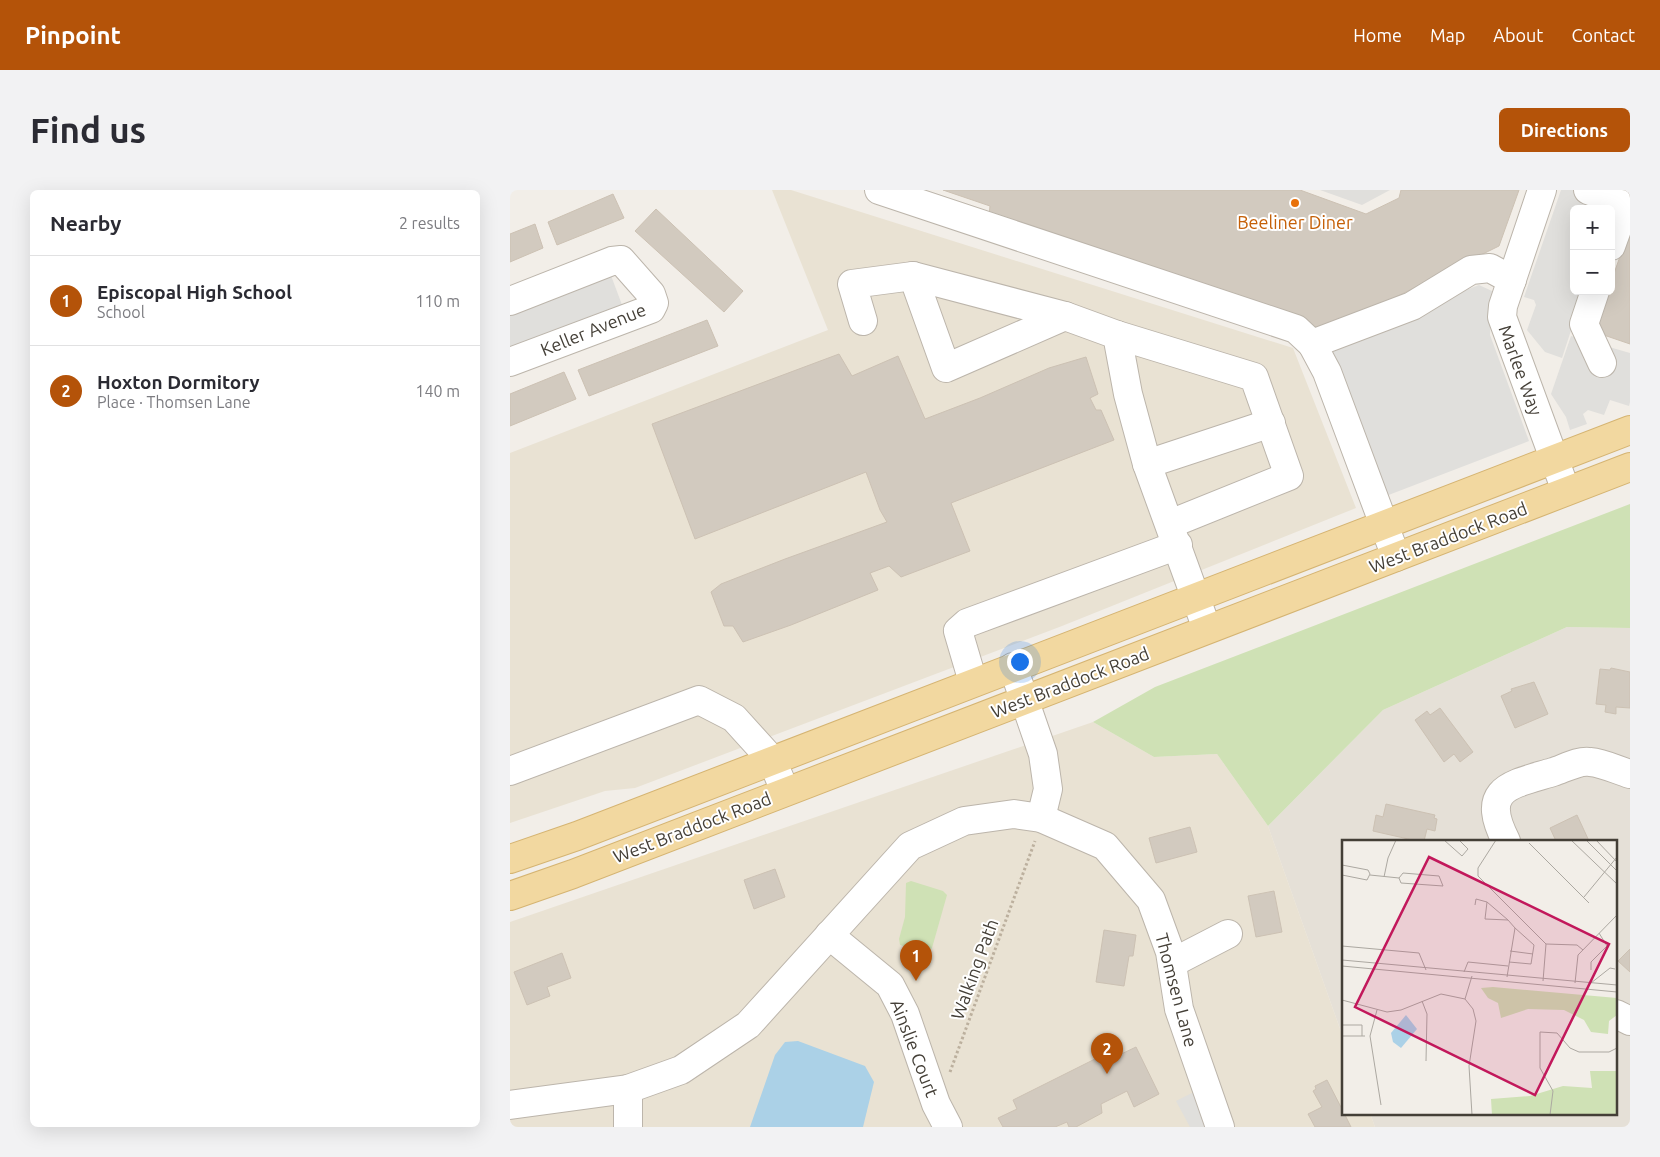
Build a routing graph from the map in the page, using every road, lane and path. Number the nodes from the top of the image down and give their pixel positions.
1 (878, 190) edge
2 (1542, 190) edge
3 (1588, 190) edge
4 (1615, 235) edge
5 (912, 276) junction
6 (1512, 280) junction
7 (1594, 295) edge
8 (510, 301) edge
9 (1065, 316) junction
10 (863, 321) dead end
11 (1117, 335) junction
12 (1312, 344) junction
13 (510, 362) edge
14 (1602, 363) dead end
15 (1271, 424) junction
16 (1630, 430) edge
17 (1554, 459) junction
18 (1147, 464) junction
19 (1630, 467) edge
20 (1566, 491) junction
21 (1384, 526) junction
22 (1174, 534) junction
23 (1396, 557) junction
24 (1196, 598) junction
25 (1207, 629) junction
26 (1013, 667) junction
27 (973, 682) junction
28 (1024, 700) junction
29 (772, 760) junction
30 (510, 771) edge
31 (1630, 774) edge
32 (785, 791) junction
33 (1041, 818) junction
34 (1505, 840) edge
35 (510, 859) edge
36 (510, 896) edge
37 (1228, 934) dead end
38 (830, 935) junction
39 (1172, 963) junction
40 (1618, 1015) edge
41 (1630, 1021) edge
42 (628, 1089) junction
43 (510, 1105) edge
44 (942, 1116) edge
45 (628, 1127) edge
46 (1220, 1127) edge

1 - 12 street
2 - 6 street, Marlee Way
3 - 4 street
5 - 9 street
5 - 9 street
5 - 10 street
6 - 12 street
6 - 17 street, Marlee Way
7 - 14 street
8 - 13 street, Keller Avenue
9 - 11 street
11 - 15 street
11 - 18 street
12 - 21 street
15 - 18 street
15 - 22 street
16 - 17 main road, West Braddock Road
17 - 20 street, Marlee Way
17 - 21 main road, West Braddock Road
18 - 22 street
19 - 20 main road, West Braddock Road
20 - 23 main road, West Braddock Road
21 - 23 street
21 - 24 main road, West Braddock Road
22 - 24 street
22 - 27 street
23 - 25 main road, West Braddock Road
24 - 25 street
24 - 26 main road, West Braddock Road
25 - 28 main road, West Braddock Road
26 - 27 main road, West Braddock Road
26 - 28 street
27 - 29 main road, West Braddock Road
28 - 32 main road, West Braddock Road
28 - 33 street
29 - 30 street
29 - 32 street
29 - 35 main road, West Braddock Road
31 - 34 street
32 - 36 main road, West Braddock Road
33 - 38 street, Thomsen Lane
33 - 39 street, Thomsen Lane
33 - 44 path, Walking Path
37 - 39 street
38 - 42 street, Thomsen Lane
38 - 44 street, Ainslie Court
39 - 46 street, Thomsen Lane
40 - 41 street
42 - 43 street, Thomsen Lane
42 - 45 street

